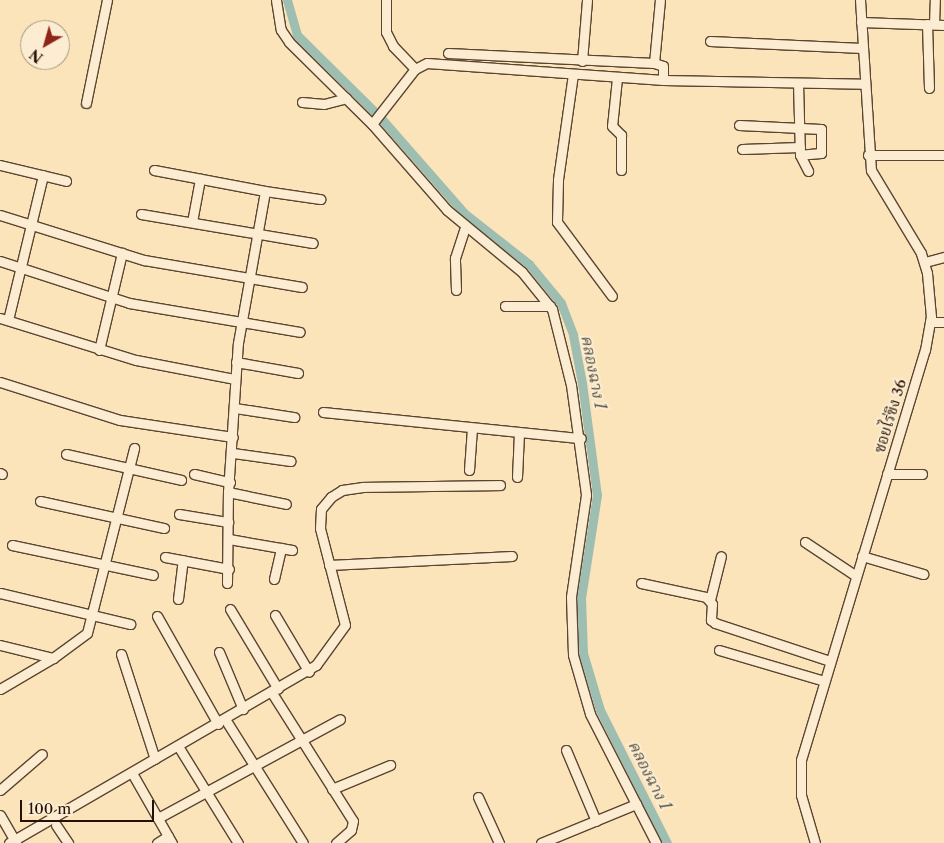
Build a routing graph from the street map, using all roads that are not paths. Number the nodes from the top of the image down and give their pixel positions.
1 (107, 0) edge
2 (276, 0) edge
3 (386, 0) edge
4 (587, 0) edge
5 (660, 0) edge
6 (860, 0) edge
7 (934, 0) edge
8 (861, 22) junction
9 (930, 24) junction
10 (944, 25) edge
11 (710, 41) dead end
12 (862, 48) junction
13 (448, 53) dead end
14 (582, 61) junction
15 (654, 63) junction
16 (414, 70) junction
17 (572, 74) junction
18 (617, 78) junction
19 (663, 80) junction
20 (798, 83) junction
21 (864, 84) junction
22 (929, 88) dead end
23 (346, 98) junction
24 (302, 102) dead end
25 (86, 103) dead end
26 (374, 122) junction
27 (739, 125) dead end
28 (799, 126) junction
29 (742, 148) dead end
30 (800, 151) junction
31 (944, 154) edge
32 (868, 155) junction
33 (0, 165) edge
34 (154, 170) dead end
35 (621, 170) dead end
36 (808, 171) dead end
37 (43, 175) junction
38 (200, 179) junction
39 (66, 181) dead end
40 (265, 191) junction
41 (320, 200) dead end
42 (141, 214) dead end
43 (0, 215) edge
44 (192, 222) junction
45 (34, 223) junction
46 (465, 227) junction
47 (256, 233) junction
48 (312, 243) dead end
49 (122, 253) junction
50 (944, 257) edge
51 (0, 261) edge
52 (925, 262) junction
53 (23, 266) junction
54 (247, 278) junction
55 (302, 287) dead end
56 (456, 290) dead end
57 (612, 296) dead end
58 (110, 298) junction
59 (505, 306) dead end
60 (550, 306) junction
61 (4, 319) edge
62 (241, 322) junction
63 (930, 322) junction
64 (944, 322) edge
65 (300, 332) dead end
66 (99, 350) junction
67 (236, 362) junction
68 (298, 372) dead end
69 (236, 379) junction
70 (0, 382) edge
71 (235, 408) junction
72 (323, 412) dead end
73 (294, 417) dead end
74 (472, 428) junction
75 (519, 433) junction
76 (233, 437) junction
77 (581, 438) junction
78 (134, 448) dead end
79 (233, 453) junction
80 (66, 454) dead end
81 (290, 461) dead end
82 (129, 468) junction
83 (469, 470) dead end
84 (194, 474) dead end
85 (887, 474) junction
86 (922, 474) dead end
87 (516, 477) dead end
88 (181, 480) dead end
89 (230, 482) junction
90 (500, 484) dead end
91 (228, 492) junction
92 (40, 501) dead end
93 (286, 504) dead end
94 (179, 514) dead end
95 (118, 517) junction
96 (228, 522) junction
97 (164, 528) dead end
98 (229, 539) junction
99 (805, 542) dead end
100 (12, 545) dead end
101 (281, 548) junction
102 (292, 550) dead end
103 (512, 556) dead end
104 (721, 556) dead end
105 (862, 556) junction
106 (166, 557) dead end
107 (183, 560) junction
108 (329, 565) junction
109 (106, 566) junction
110 (229, 569) junction
111 (922, 574) dead end
112 (153, 575) dead end
113 (856, 576) junction
114 (274, 579) dead end
115 (228, 583) dead end
116 (641, 583) dead end
117 (0, 593) edge
118 (178, 599) dead end
119 (710, 600) junction
120 (230, 609) dead end
121 (275, 615) dead end
122 (94, 616) junction
123 (156, 616) dead end
124 (130, 624) dead end
125 (0, 645) edge
126 (719, 650) dead end
127 (219, 652) dead end
128 (121, 654) dead end
129 (53, 658) junction
130 (830, 660) junction
131 (309, 672) junction
132 (824, 681) junction
133 (0, 689) edge
134 (275, 691) junction
135 (243, 709) junction
136 (340, 719) dead end
137 (222, 722) junction
138 (300, 738) junction
139 (178, 746) junction
140 (566, 750) dead end
141 (42, 754) dead end
142 (155, 760) junction
143 (253, 764) junction
144 (390, 765) dead end
145 (132, 773) junction
146 (332, 788) junction
147 (0, 790) edge
148 (205, 790) junction
149 (478, 797) dead end
150 (636, 804) junction
151 (0, 815) edge
152 (158, 818) junction
153 (596, 821) junction
154 (56, 825) dead end
155 (170, 839) edge
156 (13, 842) edge
157 (68, 843) edge
158 (158, 843) edge
159 (238, 843) edge
160 (303, 843) edge
161 (336, 843) edge
162 (499, 843) edge
163 (541, 843) edge
164 (656, 843) edge
165 (815, 843) edge

1 - 25 street
2 - 23 street
3 - 16 street
4 - 14 street
5 - 15 street
6 - 8 street, ซอยไร่ขิง 36
7 - 9 street
8 - 9 street
8 - 12 street, ซอยไร่ขิง 36
9 - 10 street
9 - 22 street
11 - 12 street
12 - 21 street, ซอยไร่ขิง 36
13 - 14 street
14 - 15 street
15 - 19 street
16 - 17 street
16 - 26 street
17 - 18 street
17 - 57 street
18 - 19 street
18 - 35 street
19 - 20 street
20 - 21 street
20 - 28 street
21 - 32 street, ซอยไร่ขิง 36
23 - 24 street
23 - 26 street
26 - 46 street
27 - 28 street
28 - 30 street
28 - 30 street
29 - 30 street
30 - 36 street
31 - 32 street
32 - 52 street, ซอยไร่ขิง 36
33 - 37 street
34 - 38 street
37 - 39 street
37 - 45 street
38 - 40 street
38 - 44 street
40 - 41 street
40 - 47 street
42 - 44 street
43 - 45 street
44 - 47 street
45 - 49 street
45 - 53 street
46 - 56 street
46 - 60 street
47 - 48 street
47 - 54 street
49 - 54 street
49 - 58 street
50 - 52 street
51 - 53 street
52 - 63 street, ซอยไร่ขิง 36
53 - 58 street
53 - 61 street
54 - 55 street
54 - 62 street
58 - 62 street
58 - 66 street
59 - 60 street
60 - 77 street
61 - 66 street
62 - 65 street
62 - 67 street
63 - 64 street
63 - 85 street, ซอยไร่ขิง 36
66 - 69 street
67 - 68 street
67 - 69 street
69 - 71 street
70 - 76 street
71 - 73 street
71 - 76 street
72 - 74 street
74 - 75 street
74 - 83 street
75 - 77 street
75 - 87 street
76 - 79 street
77 - 150 street
78 - 82 street
79 - 81 street
79 - 89 street
80 - 82 street
82 - 88 street
82 - 95 street
84 - 89 street
85 - 86 street
85 - 105 street, ซอยไร่ขิง 36
89 - 91 street
90 - 108 street
91 - 93 street
91 - 96 street
92 - 95 street
94 - 96 street
95 - 97 street
95 - 109 street
96 - 98 street
98 - 101 street
98 - 110 street
99 - 113 street
100 - 109 street
101 - 102 street
101 - 114 street
103 - 108 street
104 - 119 street
105 - 111 street
105 - 113 street, ซอยไร่ขิง 36
106 - 107 street
107 - 110 street
107 - 118 street
108 - 131 street
109 - 112 street
109 - 122 street
110 - 115 street
113 - 130 street, ซอยไร่ขิง 36
116 - 119 street
117 - 122 street
119 - 130 street
120 - 134 street
121 - 131 street
122 - 124 street
122 - 129 street
123 - 137 street
125 - 129 street
126 - 132 street
127 - 135 street
128 - 142 street
129 - 133 street
130 - 132 street, ซอยไร่ขิง 36
131 - 134 street
132 - 165 street, ซอยไร่ขิง 36
134 - 135 street
134 - 138 street
135 - 137 street
136 - 138 street
137 - 139 street
137 - 143 street
138 - 143 street
138 - 146 street
139 - 142 street
139 - 148 street
140 - 153 street
141 - 147 street
142 - 145 street
143 - 148 street
143 - 160 street
144 - 146 street
145 - 152 street
145 - 156 street
146 - 161 street
148 - 152 street
148 - 159 street
149 - 162 street
150 - 153 street
150 - 164 street
151 - 156 street
152 - 155 street
153 - 163 street
154 - 157 street
155 - 158 street

